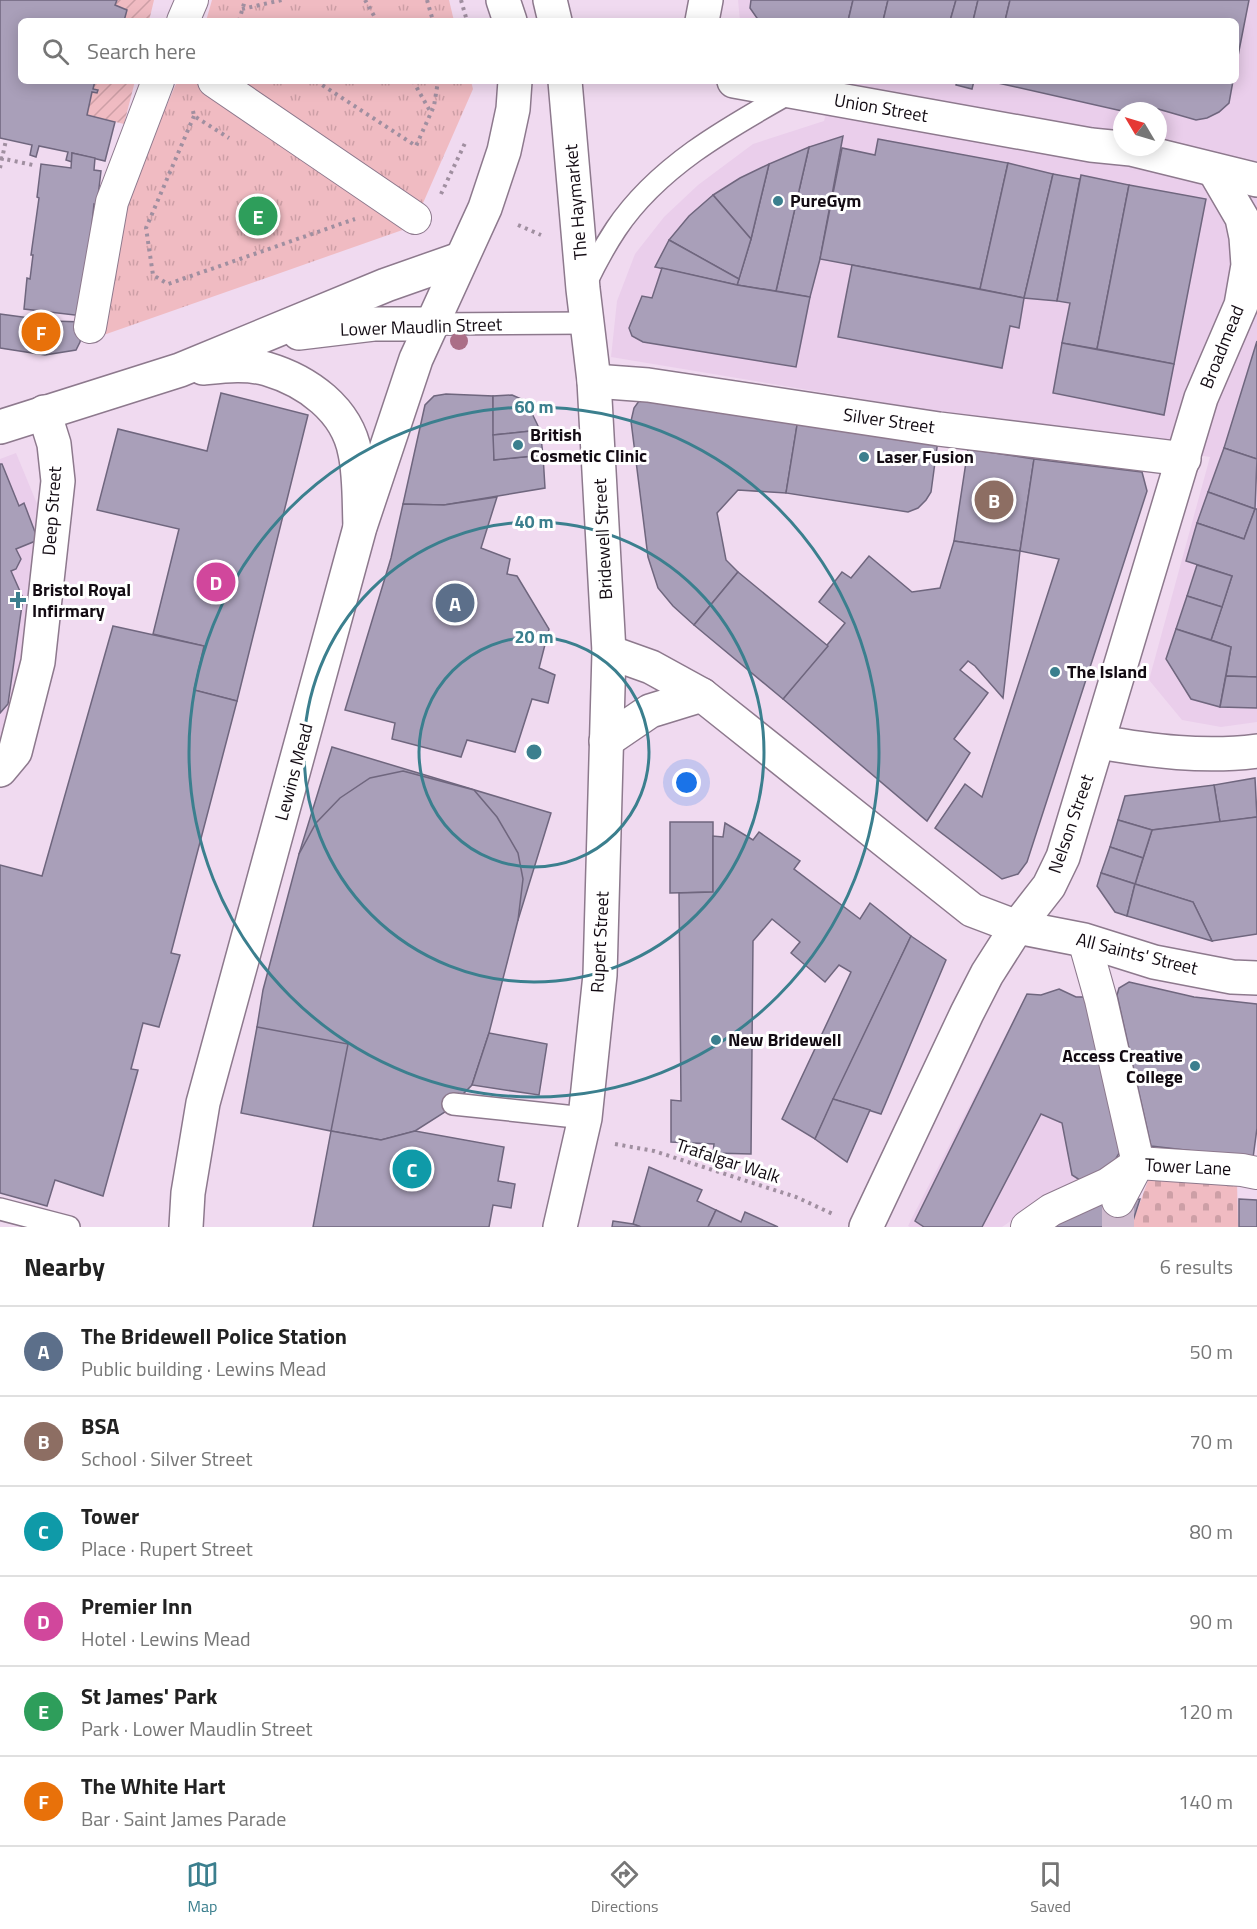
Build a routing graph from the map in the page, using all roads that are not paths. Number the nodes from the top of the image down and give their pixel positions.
1 (192, 0) edge
2 (503, 0) edge
3 (550, 0) edge
4 (706, 0) edge
5 (184, 18) edge
6 (509, 18) edge
7 (554, 18) edge
8 (703, 18) edge
9 (157, 84) edge
10 (219, 84) edge
11 (515, 84) edge
12 (565, 84) edge
13 (752, 84) edge
14 (793, 91) junction
15 (1214, 170) junction
16 (1257, 180) edge
17 (425, 211) road end
18 (460, 259) junction
19 (583, 289) junction
20 (431, 324) junction
21 (588, 324) junction
22 (90, 327) dead end
23 (255, 339) junction
24 (180, 370) junction
25 (594, 381) junction
26 (44, 412) junction
27 (0, 427) edge
28 (1184, 459) junction
29 (360, 527) junction
30 (609, 652) junction
31 (702, 695) junction
32 (606, 741) junction
33 (1099, 742) junction
34 (1257, 751) edge
35 (8, 761) edge
36 (1017, 927) junction
37 (1084, 940) junction
38 (1257, 978) edge
39 (453, 1104) dead end
40 (584, 1128) junction
41 (1138, 1163) junction
42 (1257, 1173) edge
43 (1118, 1201) tunnel mouth
44 (0, 1209) edge
45 (852, 1222) edge
46 (69, 1227) edge
47 (186, 1227) edge
48 (560, 1227) edge
49 (1028, 1227) edge

1 - 5 street
2 - 6 street
3 - 7 street
4 - 8 street
9 - 22 street
10 - 17 street
11 - 18 street
12 - 19 street, The Haymarket
13 - 14 street, Union Street
14 - 15 street, Union Street
14 - 19 lane
15 - 16 street, Union Street
15 - 28 street, Broadmead
18 - 20 street
18 - 23 street, Lower Maudlin Street
19 - 21 street, The Haymarket
20 - 21 lane, Lower Maudlin Street
20 - 23 street, Lower Maudlin Street
20 - 29 street, Lewins Mead
21 - 25 street, Bridewell Street
23 - 24 street, Lower Maudlin Street
24 - 26 street, Lower Maudlin Street
24 - 29 street, Lower Maudlin Street
25 - 28 street, Silver Street
25 - 30 street, Bridewell Street
26 - 27 street, Lower Maudlin Street
26 - 35 street, Deep Street
28 - 33 street, Nelson Street
29 - 47 street, Lewins Mead
30 - 31 street
30 - 32 street, Rupert Street
31 - 32 street
31 - 36 street
32 - 40 street, Rupert Street
33 - 34 street
33 - 36 street, Nelson Street
36 - 37 street, All Saints' Street
36 - 45 street, Nelson Street
37 - 38 street, All Saints' Street
37 - 41 street
39 - 40 lane
40 - 48 street, Rupert Street
41 - 42 street, Tower Lane
41 - 43 street
41 - 49 street, Tower Lane
44 - 46 lane

